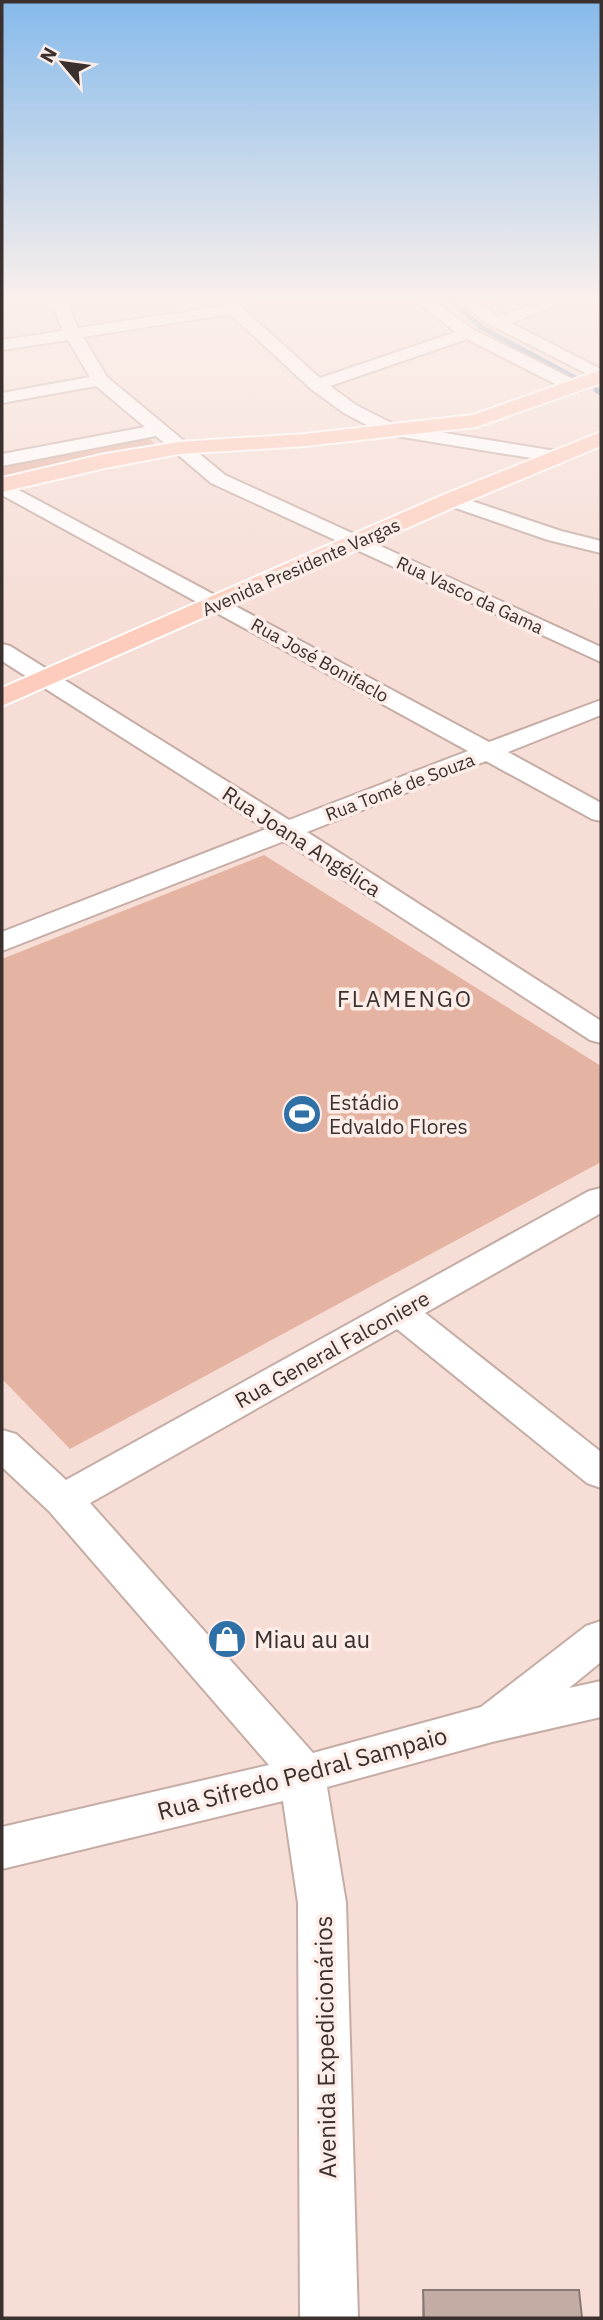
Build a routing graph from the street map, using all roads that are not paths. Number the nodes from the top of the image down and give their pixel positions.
1 (132, 407) edge
2 (348, 407) edge
3 (516, 407) edge
4 (158, 430) junction
5 (390, 430) junction
6 (601, 438) edge
7 (179, 449) junction
8 (555, 456) junction
9 (2, 460) edge
10 (2, 486) edge
11 (451, 500) junction
12 (355, 543) junction
13 (601, 547) edge
14 (219, 604) junction
15 (2, 651) edge
16 (601, 655) edge
17 (45, 678) junction
18 (2, 698) edge
19 (601, 707) edge
20 (488, 753) junction
21 (601, 813) edge
22 (286, 830) junction
23 (2, 942) edge
24 (601, 1034) edge
25 (601, 1199) edge
26 (400, 1311) junction
27 (2, 1444) edge
28 (601, 1473) edge
29 (63, 1500) junction
30 (601, 1638) edge
31 (601, 1699) edge
32 (492, 1723) junction
33 (302, 1777) junction
34 (2, 1847) edge
35 (329, 2318) edge

1 - 4 street, Rua Vasco da Gama
2 - 5 street
3 - 5 main road
4 - 7 street, Rua Vasco da Gama
4 - 9 street
5 - 7 main road
5 - 8 street
6 - 8 main road, Avenida Presidente Vargas
7 - 10 main road
7 - 12 street, Rua Vasco da Gama
8 - 11 main road, Avenida Presidente Vargas
10 - 14 street, Rua José Bonifaclo
11 - 12 main road, Avenida Presidente Vargas
11 - 13 street
12 - 14 main road, Avenida Presidente Vargas
12 - 16 street, Rua Vasco da Gama
14 - 17 main road, Avenida Presidente Vargas
14 - 20 street, Rua José Bonifaclo
15 - 17 street, Rua Joana Angélica
17 - 18 main road, Avenida Presidente Vargas
17 - 22 street, Rua Joana Angélica
19 - 20 street, Rua Tomé de Souza
20 - 21 street, Rua José Bonifaclo
20 - 22 street, Rua Tomé de Souza
22 - 23 street, Rua Tomé de Souza
22 - 24 street, Rua Joana Angélica
25 - 26 street, Rua General Falconiere
26 - 28 street
26 - 29 street, Rua General Falconiere
27 - 29 street
29 - 33 street
30 - 32 street
31 - 32 street, Rua Sifredo Pedral Sampaio
32 - 33 street, Rua Sifredo Pedral Sampaio
33 - 34 street, Rua Sifredo Pedral Sampaio
33 - 35 street, Avenida Expedicionários

